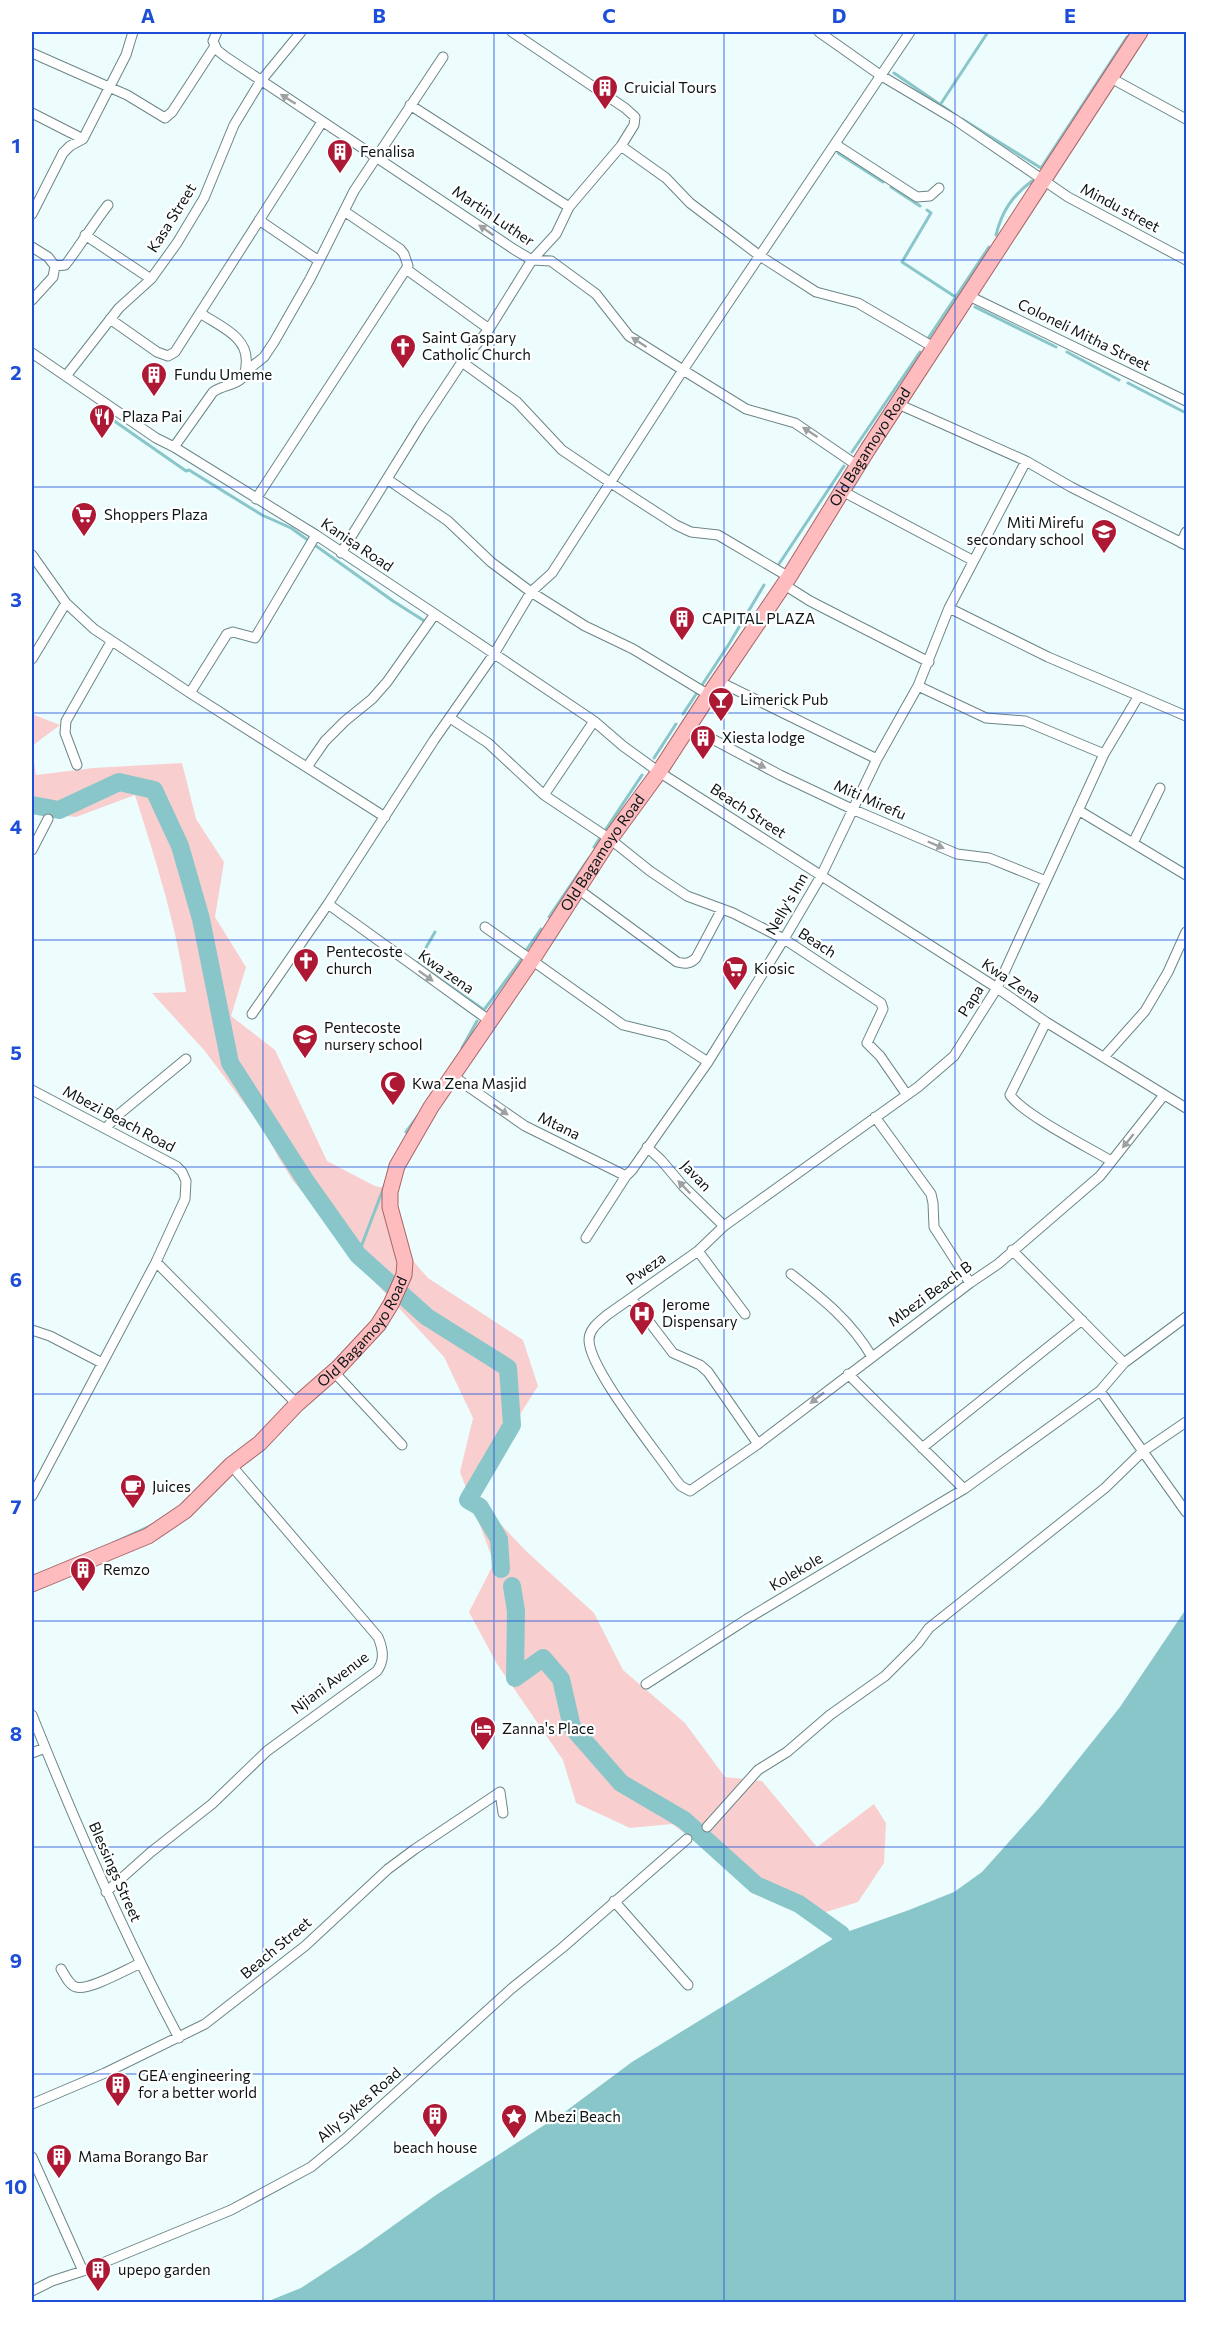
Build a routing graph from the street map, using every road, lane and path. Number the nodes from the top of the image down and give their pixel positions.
1 (134, 32) edge
2 (217, 32) edge
3 (301, 32) edge
4 (512, 32) edge
5 (819, 32) edge
6 (910, 32) edge
7 (1140, 32) edge
8 (215, 46) junction
9 (32, 54) edge
10 (442, 57) dead end
11 (880, 75) junction
12 (1109, 77) junction
13 (260, 82) junction
14 (110, 87) junction
15 (410, 105) junction
16 (32, 113) edge
17 (1186, 119) edge
18 (322, 122) junction
19 (83, 139) junction
20 (835, 144) junction
21 (621, 146) junction
22 (376, 158) junction
23 (1043, 178) junction
24 (939, 188) dead end
25 (108, 205) dead end
26 (569, 207) junction
27 (344, 211) junction
28 (32, 214) edge
29 (259, 220) junction
30 (85, 235) junction
31 (32, 247) edge
32 (760, 256) junction
33 (532, 260) junction
34 (1186, 260) edge
35 (319, 261) junction
36 (55, 266) junction
37 (406, 269) junction
38 (151, 279) junction
39 (969, 296) junction
40 (32, 300) edge
41 (200, 313) junction
42 (110, 319) junction
43 (489, 329) junction
44 (935, 348) junction
45 (32, 353) edge
46 (462, 362) junction
47 (683, 370) junction
48 (245, 372) junction
49 (66, 376) junction
50 (1186, 401) edge
51 (898, 404) junction
52 (174, 447) junction
53 (1026, 461) junction
54 (858, 466) junction
55 (387, 479) junction
56 (612, 483) junction
57 (842, 491) junction
58 (256, 499) junction
59 (1186, 532) edge
60 (316, 535) junction
61 (1184, 544) edge
62 (341, 553) junction
63 (32, 555) edge
64 (972, 560) junction
65 (786, 581) junction
66 (531, 592) junction
67 (66, 603) junction
68 (949, 608) junction
69 (435, 614) junction
70 (111, 642) junction
71 (494, 654) junction
72 (32, 659) edge
73 (929, 662) junction
74 (718, 681) junction
75 (918, 686) junction
76 (190, 693) junction
77 (709, 694) junction
78 (1138, 697) junction
79 (1186, 716) edge
80 (450, 718) junction
81 (594, 721) junction
82 (688, 726) junction
83 (1104, 754) junction
84 (877, 759) junction
85 (77, 765) dead end
86 (307, 767) junction
87 (659, 772) junction
88 (1160, 789) dead end
89 (544, 795) junction
90 (852, 809) junction
91 (1078, 810) junction
92 (385, 817) junction
93 (48, 819) dead end
94 (610, 839) junction
95 (1133, 843) junction
96 (32, 850) edge
97 (1186, 875) edge
98 (821, 876) junction
99 (1046, 881) junction
100 (578, 889) junction
101 (328, 904) junction
102 (722, 909) junction
103 (485, 927) dead end
104 (1186, 932) edge
105 (784, 939) junction
106 (532, 960) junction
107 (997, 988) junction
108 (252, 1014) dead end
109 (490, 1021) junction
110 (1046, 1022) junction
111 (1104, 1057) junction
112 (186, 1059) dead end
113 (708, 1062) junction
114 (453, 1076) junction
115 (32, 1093) edge
116 (907, 1095) junction
117 (1164, 1095) junction
118 (1186, 1108) edge
119 (875, 1117) junction
120 (106, 1128) junction
121 (647, 1147) junction
122 (1111, 1161) junction
123 (626, 1176) junction
124 (724, 1226) junction
125 (586, 1238) dead end
126 (1012, 1250) junction
127 (698, 1251) junction
128 (156, 1262) junction
129 (791, 1274) dead end
130 (970, 1283) junction
131 (631, 1298) junction
132 (745, 1314) dead end
133 (1186, 1317) edge
134 (1082, 1320) junction
135 (32, 1330) edge
136 (872, 1357) junction
137 (102, 1363) junction
138 (1124, 1363) junction
139 (334, 1372) junction
140 (848, 1374) junction
141 (1100, 1391) junction
142 (297, 1404) junction
143 (1186, 1422) edge
144 (758, 1444) junction
145 (402, 1445) dead end
146 (922, 1448) junction
147 (1142, 1452) junction
148 (231, 1465) junction
149 (963, 1489) junction
150 (690, 1491) joint
151 (32, 1496) edge
152 (1186, 1512) edge
153 (32, 1584) edge
154 (646, 1684) dead end
155 (32, 1715) edge
156 (45, 1748) junction
157 (32, 1753) edge
158 (503, 1814) dead end
159 (707, 1827) dead end
160 (687, 1839) dead end
161 (106, 1892) junction
162 (614, 1901) junction
163 (139, 1964) junction
164 (62, 1969) dead end
165 (688, 1985) dead end
166 (179, 2038) junction
167 (32, 2103) edge
168 (32, 2157) edge
169 (83, 2271) junction
170 (32, 2291) edge

1 - 14 street
2 - 8 street
3 - 13 street, Kasa Street
4 - 21 street
5 - 11 street, Mindu street
6 - 11 street
7 - 12 main road, Old Bagamoyo Road
8 - 13 street, Martin Luther
8 - 14 street
9 - 14 street
10 - 15 street
11 - 20 street
11 - 23 street, Mindu street
12 - 17 street
12 - 23 main road, Old Bagamoyo Road
18 -> 13 street, Martin Luther
13 - 38 street, Kasa Street
14 - 19 street
15 - 22 street
15 - 26 street
16 - 19 street
18 - 22 street, Martin Luther
18 - 29 street
19 - 28 street
20 - 24 street
20 - 32 street
21 - 26 street
21 - 32 street
22 - 27 street
33 -> 22 street, Martin Luther
23 - 34 street, Mindu street
23 - 39 main road, Old Bagamoyo Road
25 - 30 street
26 - 33 street
27 - 35 street
27 - 37 street
29 - 35 street
29 - 41 street
30 - 36 street
30 - 38 street
31 - 36 street
32 - 44 street
32 - 47 street
33 - 43 street
47 -> 33 street, Martin Luther
35 - 48 street
36 - 40 street
37 - 43 street
37 - 58 street
38 - 42 street, Kasa Street
39 - 44 main road, Old Bagamoyo Road
39 - 50 street, Coloneli Mitha Street
41 - 42 street
41 - 48 street
42 - 49 street, Kasa Street
43 - 46 street
44 - 51 main road, Old Bagamoyo Road
45 - 49 street, Kanisa Road
46 - 55 street
46 - 56 street
54 -> 47 street, Martin Luther
47 - 56 street
48 - 52 street
49 - 52 street, Kanisa Road
51 - 53 street
51 - 54 main road, Old Bagamoyo Road
52 - 58 street, Kanisa Road
53 - 61 street
53 - 64 street, Nelly's Inn
54 - 57 main road, Old Bagamoyo Road
55 - 62 street
55 - 66 street
56 - 65 street
56 - 66 street
57 - 64 street
57 - 65 main road, Old Bagamoyo Road
58 - 60 street, Kanisa Road
59 - 61 street
60 - 62 street, Kanisa Road
60 - 76 street
62 - 69 street, Kanisa Road
63 - 67 street
64 - 68 street, Nelly's Inn
65 - 73 street
65 - 74 main road, Old Bagamoyo Road
66 - 71 street
66 - 77 street
67 - 70 street
67 - 72 street
68 - 73 street, Nelly's Inn
68 - 78 street
69 - 71 street, Kanisa Road
69 - 86 street
70 - 76 street
70 - 85 street
71 - 80 street
71 - 81 street, Kanisa Road
73 - 75 street, Nelly's Inn
74 - 77 main road, Old Bagamoyo Road
74 - 84 street
75 - 83 street
75 - 84 street, Nelly's Inn
76 - 86 street
77 - 82 main road, Old Bagamoyo Road
78 - 79 street
78 - 83 street, Papa
80 - 89 street, Beach
80 - 92 street
81 - 87 street, Kanisa Road
81 - 89 street
82 - 87 main road, Old Bagamoyo Road
82 -> 90 street, Miti Mirefu
83 - 91 street, Papa
84 - 90 street, Nelly's Inn
86 - 92 street
87 - 94 main road, Old Bagamoyo Road
87 - 98 street, Beach Street
88 - 95 street
89 - 94 street, Beach
90 - 98 street, Nelly's Inn
90 -> 99 street, Miti Mirefu
91 - 95 street
91 - 99 street, Papa
92 - 101 street
93 - 96 street
94 - 100 main road, Old Bagamoyo Road
94 - 102 street, Beach
95 - 97 street
98 - 105 street, Nelly's Inn
98 - 107 street, Kwa Zena
99 - 107 street, Papa
100 - 102 street
100 - 106 main road, Old Bagamoyo Road
101 - 108 street
101 -> 109 street, Kwa zena
102 - 105 street, Beach
103 - 106 street
104 - 111 street
105 - 113 street, Nelly's Inn
105 - 116 street, Beach
106 - 109 main road, Old Bagamoyo Road
106 - 113 street
107 - 110 street, Kwa Zena
107 - 116 street, Papa
109 - 114 main road, Old Bagamoyo Road
110 - 111 street, Kwa Zena
110 - 122 street
111 - 117 street, Kwa Zena
112 - 120 street
113 - 121 street, Nelly's Inn
114 -> 123 street, Mtana
114 - 139 main road, Old Bagamoyo Road
115 - 120 street, Mbezi Beach Road
116 - 119 street, Papa
117 - 118 street, Kwa Zena
117 -> 122 street, Mbezi Beach B
119 - 124 street, Pweza
119 - 130 street
120 - 128 street, Mbezi Beach Road
121 - 123 street
124 -> 121 street, Javan
122 - 126 street, Mbezi Beach B
123 - 125 street
124 - 127 street, Pweza
126 - 130 street, Mbezi Beach B
126 - 134 street
127 - 131 street, Pweza
127 - 132 street
128 - 137 street
128 - 142 street
129 - 136 street
130 - 136 street, Mbezi Beach B
131 - 144 street
131 - 150 street, Pweza
133 - 138 street, Kolekole
134 - 138 street
134 - 146 street
135 - 137 street
136 - 140 street, Mbezi Beach B
137 - 151 street
138 - 141 street, Kolekole
139 - 142 main road, Old Bagamoyo Road
139 - 145 street
140 -> 144 street, Mbezi Beach B
140 - 146 street
141 - 147 street
141 - 149 street, Kolekole
142 - 148 main road, Old Bagamoyo Road
143 - 147 street
144 - 150 street, Mbezi Beach B
146 - 149 street
147 - 152 street
147 - 159 street
148 - 153 main road, Old Bagamoyo Road
148 - 161 street, Njiani Avenue
149 - 154 street, Kolekole
155 - 156 street, Blessings Street
156 - 157 street
156 - 161 street, Blessings Street
158 - 166 street, Beach Street
160 - 162 street, Ally Sykes Road
161 - 163 street, Blessings Street
162 - 165 street
162 - 169 street, Ally Sykes Road
163 - 164 street
163 - 166 street, Blessings Street
166 - 167 street, Beach Street
168 - 169 street
169 - 170 street, Ally Sykes Road

